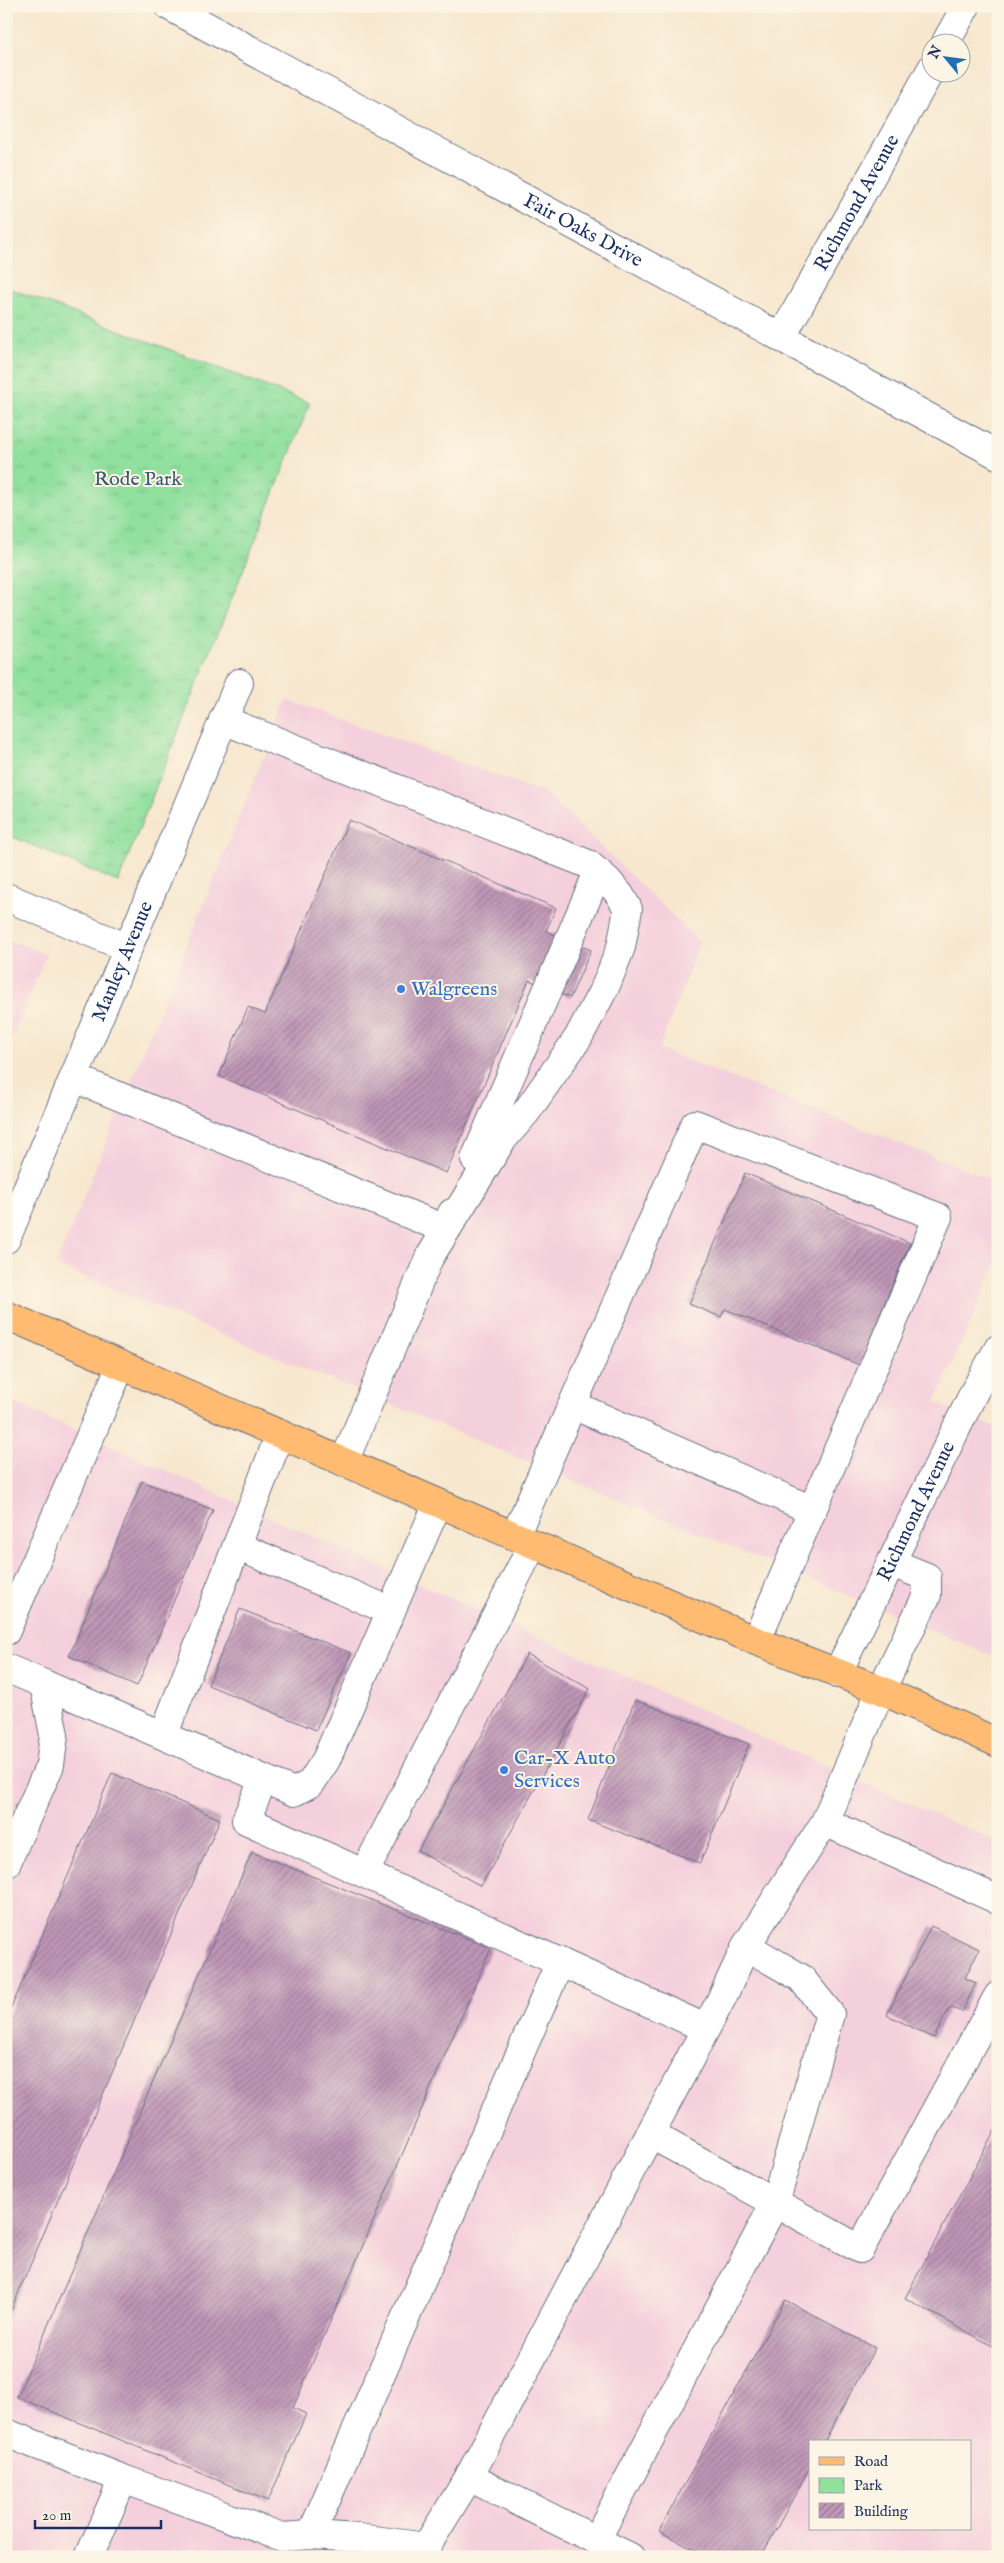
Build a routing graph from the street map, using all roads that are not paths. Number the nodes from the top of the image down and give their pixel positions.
1 (169, 6) edge
2 (966, 6) edge
3 (952, 32) edge
4 (924, 82) edge
5 (781, 338) junction
6 (998, 455) edge
7 (239, 683) dead end
8 (223, 720) junction
9 (598, 872) junction
10 (6, 897) edge
11 (128, 948) junction
12 (74, 1078) junction
13 (445, 1229) junction
14 (6, 1239) edge
15 (6, 1315) edge
16 (998, 1349) edge
17 (121, 1365) junction
18 (573, 1405) junction
19 (280, 1434) junction
20 (344, 1462) junction
21 (438, 1503) junction
22 (812, 1510) junction
23 (524, 1540) junction
24 (237, 1546) junction
25 (892, 1563) junction
26 (391, 1611) junction
27 (6, 1631) edge
28 (756, 1641) junction
29 (6, 1668) edge
30 (837, 1674) junction
31 (44, 1684) junction
32 (881, 1690) junction
33 (164, 1734) junction
34 (998, 1743) edge
35 (263, 1780) junction
36 (825, 1822) junction
37 (13, 1829) edge
38 (6, 1864) edge
39 (364, 1872) junction
40 (998, 1900) edge
41 (746, 1946) junction
42 (560, 1962) junction
43 (998, 1996) edge
44 (706, 2028) junction
45 (650, 2134) junction
46 (775, 2203) junction
47 (6, 2433) edge
48 (469, 2477) junction
49 (123, 2479) junction
50 (311, 2534) junction
51 (596, 2540) junction
52 (423, 2552) edge
53 (89, 2557) edge
54 (630, 2557) edge

1 - 5 street, Fair Oaks Drive
2 - 3 street
4 - 5 street, Richmond Avenue
5 - 6 street, Fair Oaks Drive
7 - 8 street, Manley Avenue
8 - 9 street
8 - 11 street, Manley Avenue
9 - 13 street
9 - 13 street
10 - 11 street
11 - 12 street, Manley Avenue
12 - 13 street
12 - 14 street, Manley Avenue
13 - 20 street
15 - 17 main road
16 - 25 street, Richmond Avenue
17 - 19 main road
17 - 27 street
18 - 22 street
18 - 22 street
18 - 23 street
19 - 20 main road
19 - 24 street
20 - 21 main road
21 - 23 main road
21 - 26 street
22 - 28 street
23 - 28 main road
23 - 39 street
24 - 26 street
24 - 33 street
25 - 30 street, Richmond Avenue
25 - 32 street
26 - 35 street
28 - 30 main road
29 - 31 street
30 - 32 main road
31 - 33 street
31 - 37 street
32 - 34 main road
32 - 36 street
33 - 35 street
35 - 39 street
36 - 40 street
36 - 41 street
37 - 38 street
39 - 42 street
41 - 44 street
41 - 46 street
42 - 44 street
42 - 50 street
43 - 46 street
44 - 45 street
45 - 46 street
45 - 48 street
46 - 51 street
47 - 49 street
48 - 51 street
48 - 52 street
49 - 50 street
49 - 53 street
50 - 52 street
51 - 54 street

